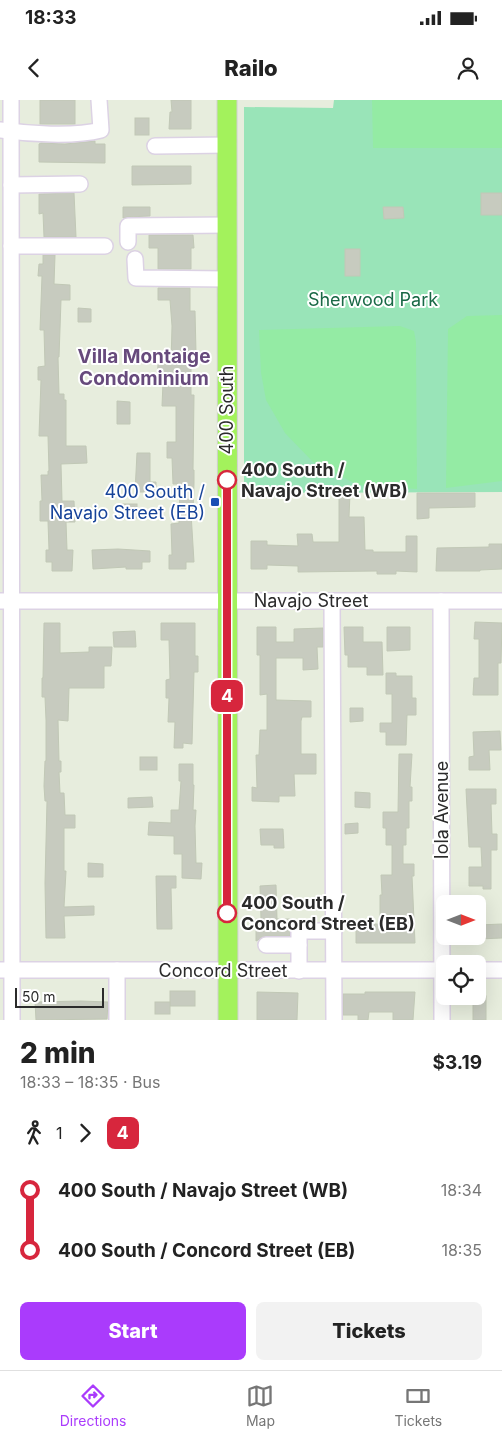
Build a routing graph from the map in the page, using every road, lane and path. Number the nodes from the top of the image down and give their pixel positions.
1 (11, 100) edge
2 (99, 100) edge
3 (227, 100) edge
4 (6, 131) edge
5 (227, 145) junction
6 (155, 146) dead end
7 (80, 184) dead end
8 (11, 185) junction
9 (227, 225) junction
10 (6, 229) edge
11 (128, 242) dead end
12 (11, 246) junction
13 (105, 246) dead end
14 (135, 259) dead end
15 (227, 279) junction
16 (6, 601) edge
17 (227, 601) junction
18 (332, 601) junction
19 (441, 601) junction
20 (502, 601) edge
21 (6, 854) edge
22 (334, 931) junction
23 (266, 945) dead end
24 (299, 945) junction
25 (444, 955) edge
26 (6, 970) edge
27 (117, 970) junction
28 (228, 970) junction
29 (436, 970) edge
30 (486, 970) edge
31 (502, 970) edge
32 (299, 971) junction
33 (335, 971) junction
34 (443, 1005) edge
35 (12, 1020) edge
36 (117, 1020) edge
37 (228, 1020) edge
38 (334, 1020) edge
39 (442, 1020) edge

1 - 4 street
2 - 4 street
3 - 5 main road, 400 South
4 - 8 street
5 - 6 street
5 - 9 main road, 400 South
7 - 8 street
8 - 10 street
9 - 11 street
9 - 15 main road, 400 South
10 - 12 street
12 - 13 street
12 - 16 street
14 - 15 street
15 - 17 main road, 400 South
16 - 17 street, Navajo Street
16 - 21 street
17 - 18 street, Navajo Street
17 - 28 main road, 400 South
18 - 19 street, Navajo Street
18 - 22 street
19 - 20 street, Navajo Street
19 - 25 street, Iola Avenue
21 - 26 street
22 - 24 street
22 - 33 street
23 - 24 street
24 - 32 street
26 - 27 street, Concord Street
26 - 35 street
27 - 28 street, Concord Street
27 - 36 street
28 - 32 street, Concord Street
28 - 37 main road, 400 South
29 - 33 street, Concord Street
30 - 31 street
32 - 33 street, Concord Street
33 - 38 street
34 - 39 street, Iola Avenue

